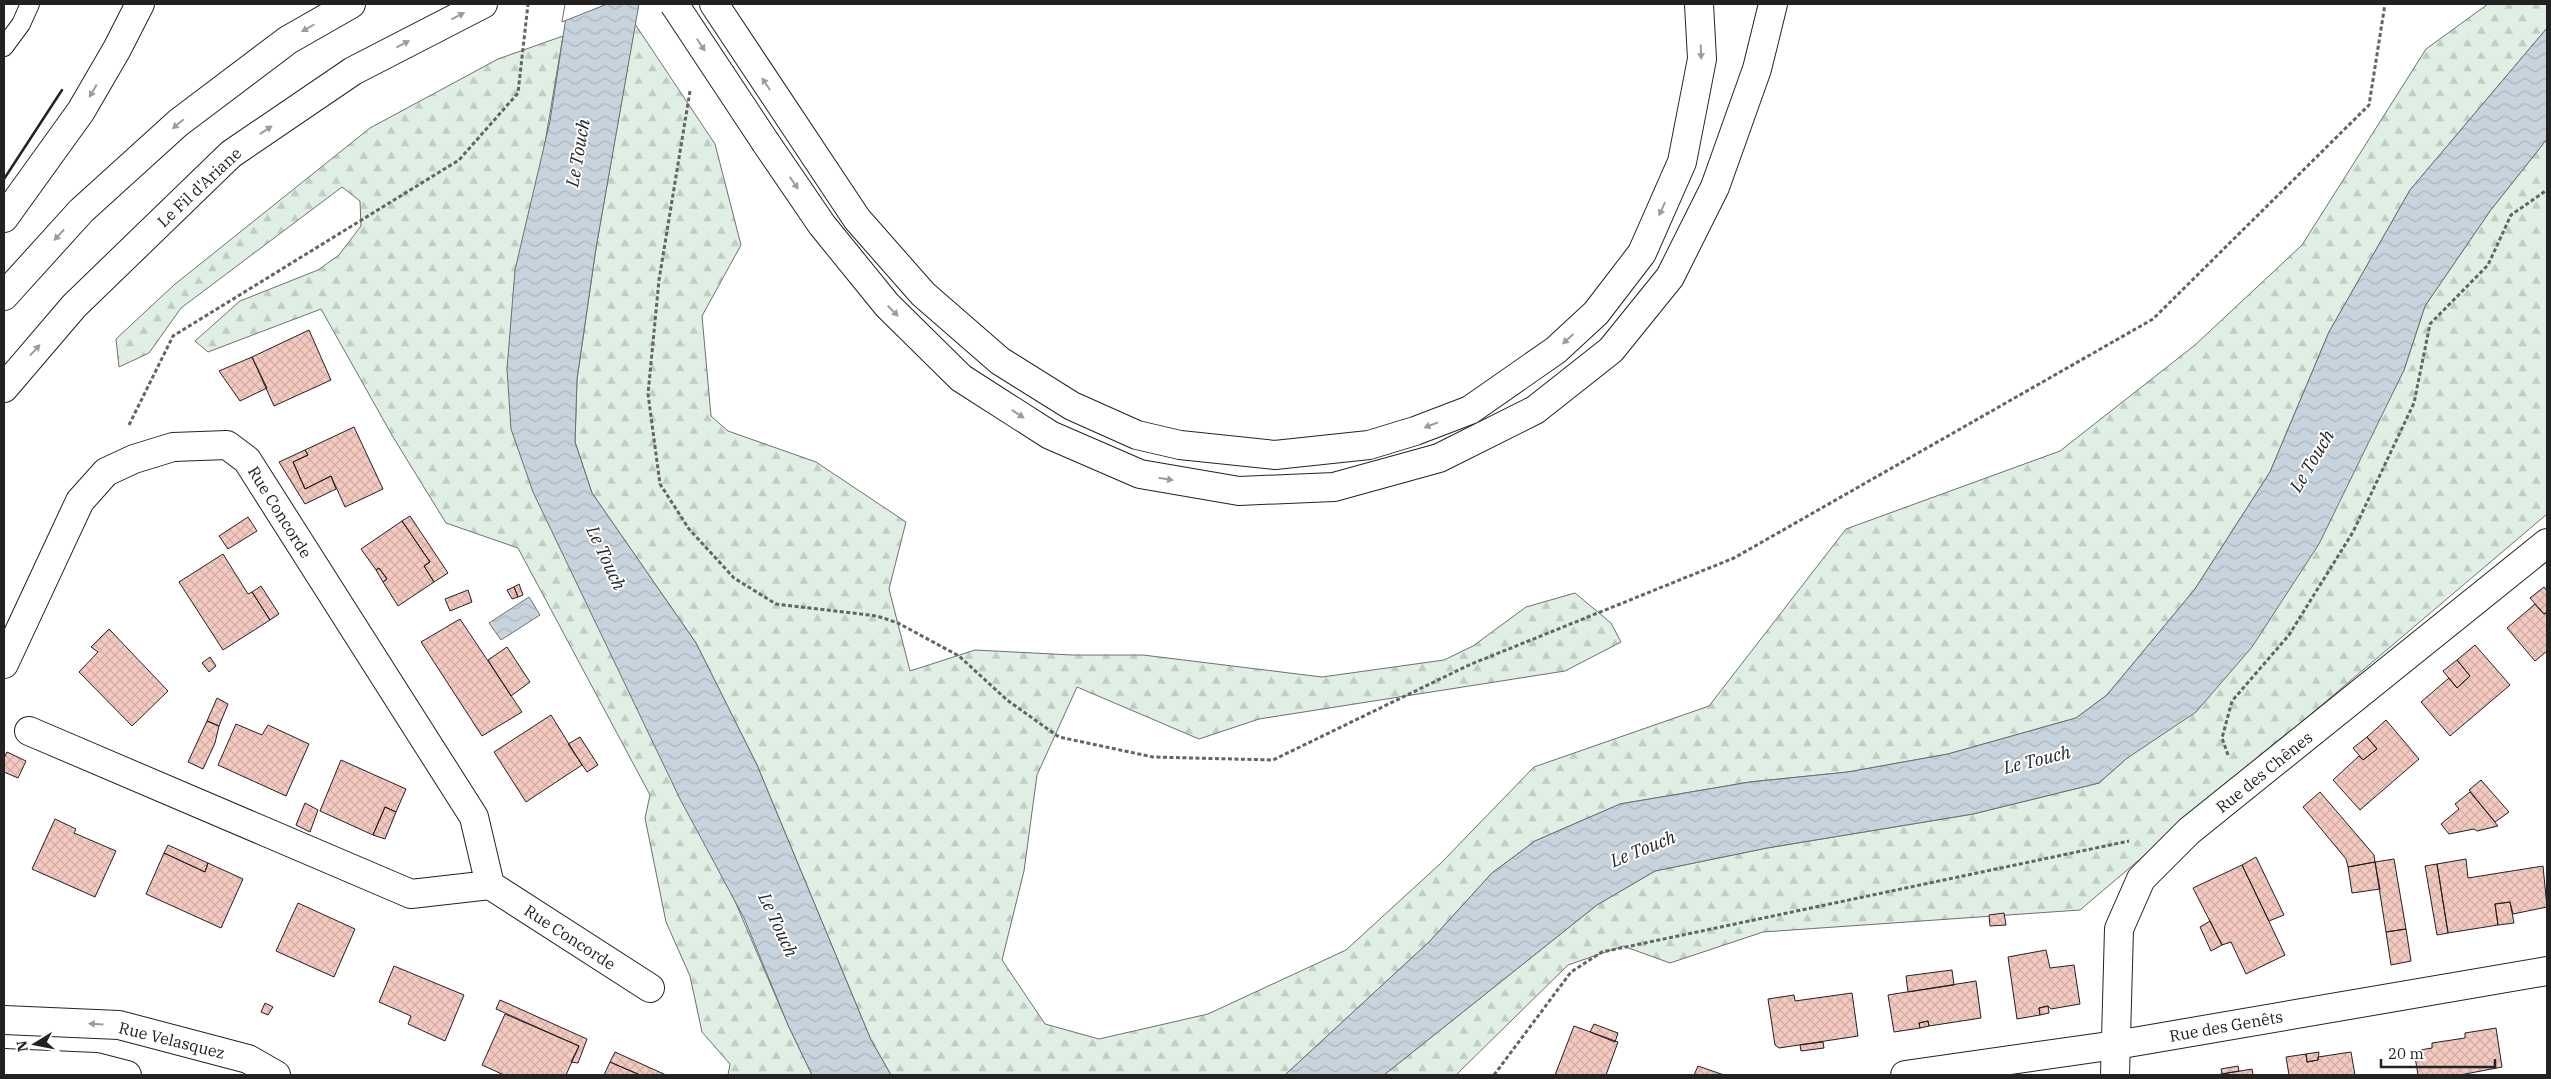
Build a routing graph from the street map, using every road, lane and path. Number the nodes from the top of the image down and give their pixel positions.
1 (30, 4) edge
2 (140, 4) edge
3 (351, 4) edge
4 (483, 4) edge
5 (528, 4) edge
6 (674, 4) edge
7 (714, 4) edge
8 (1699, 4) edge
9 (1773, 4) edge
10 (4, 47) edge
11 (2547, 190) edge
12 (4, 218) edge
13 (4, 296) edge
14 (4, 388) edge
15 (106, 472) junction
16 (2547, 543) edge
17 (4, 664) edge
18 (29, 731) dead end
19 (2222, 738) dead end
20 (2137, 839) dead end
21 (490, 885) junction
22 (2547, 972) edge
23 (650, 988) dead end
24 (4, 1020) edge
25 (2116, 1045) junction
26 (4, 1063) edge
27 (127, 1075) edge
28 (276, 1075) edge
29 (1494, 1075) edge
30 (1905, 1075) edge
31 (2115, 1075) edge

1 - 10 lane
2 -> 12 main road
3 -> 13 main road
14 -> 4 main road, Le Fil d'Ariane
5 - 15 path
6 -> 9 main road, bridge
8 -> 7 main road
11 - 19 path
15 - 17 main road, Rue Concorde
15 - 21 main road, Rue Concorde
16 - 25 main road, Rue des Chênes
18 - 21 main road
20 - 29 path
21 - 23 main road, Rue Concorde
22 - 25 main road, Rue des Genêts
28 -> 24 main road, Rue Velasquez
25 - 30 main road, Rue des Genêts
25 - 31 main road, Rue des Chênes
26 - 27 main road

